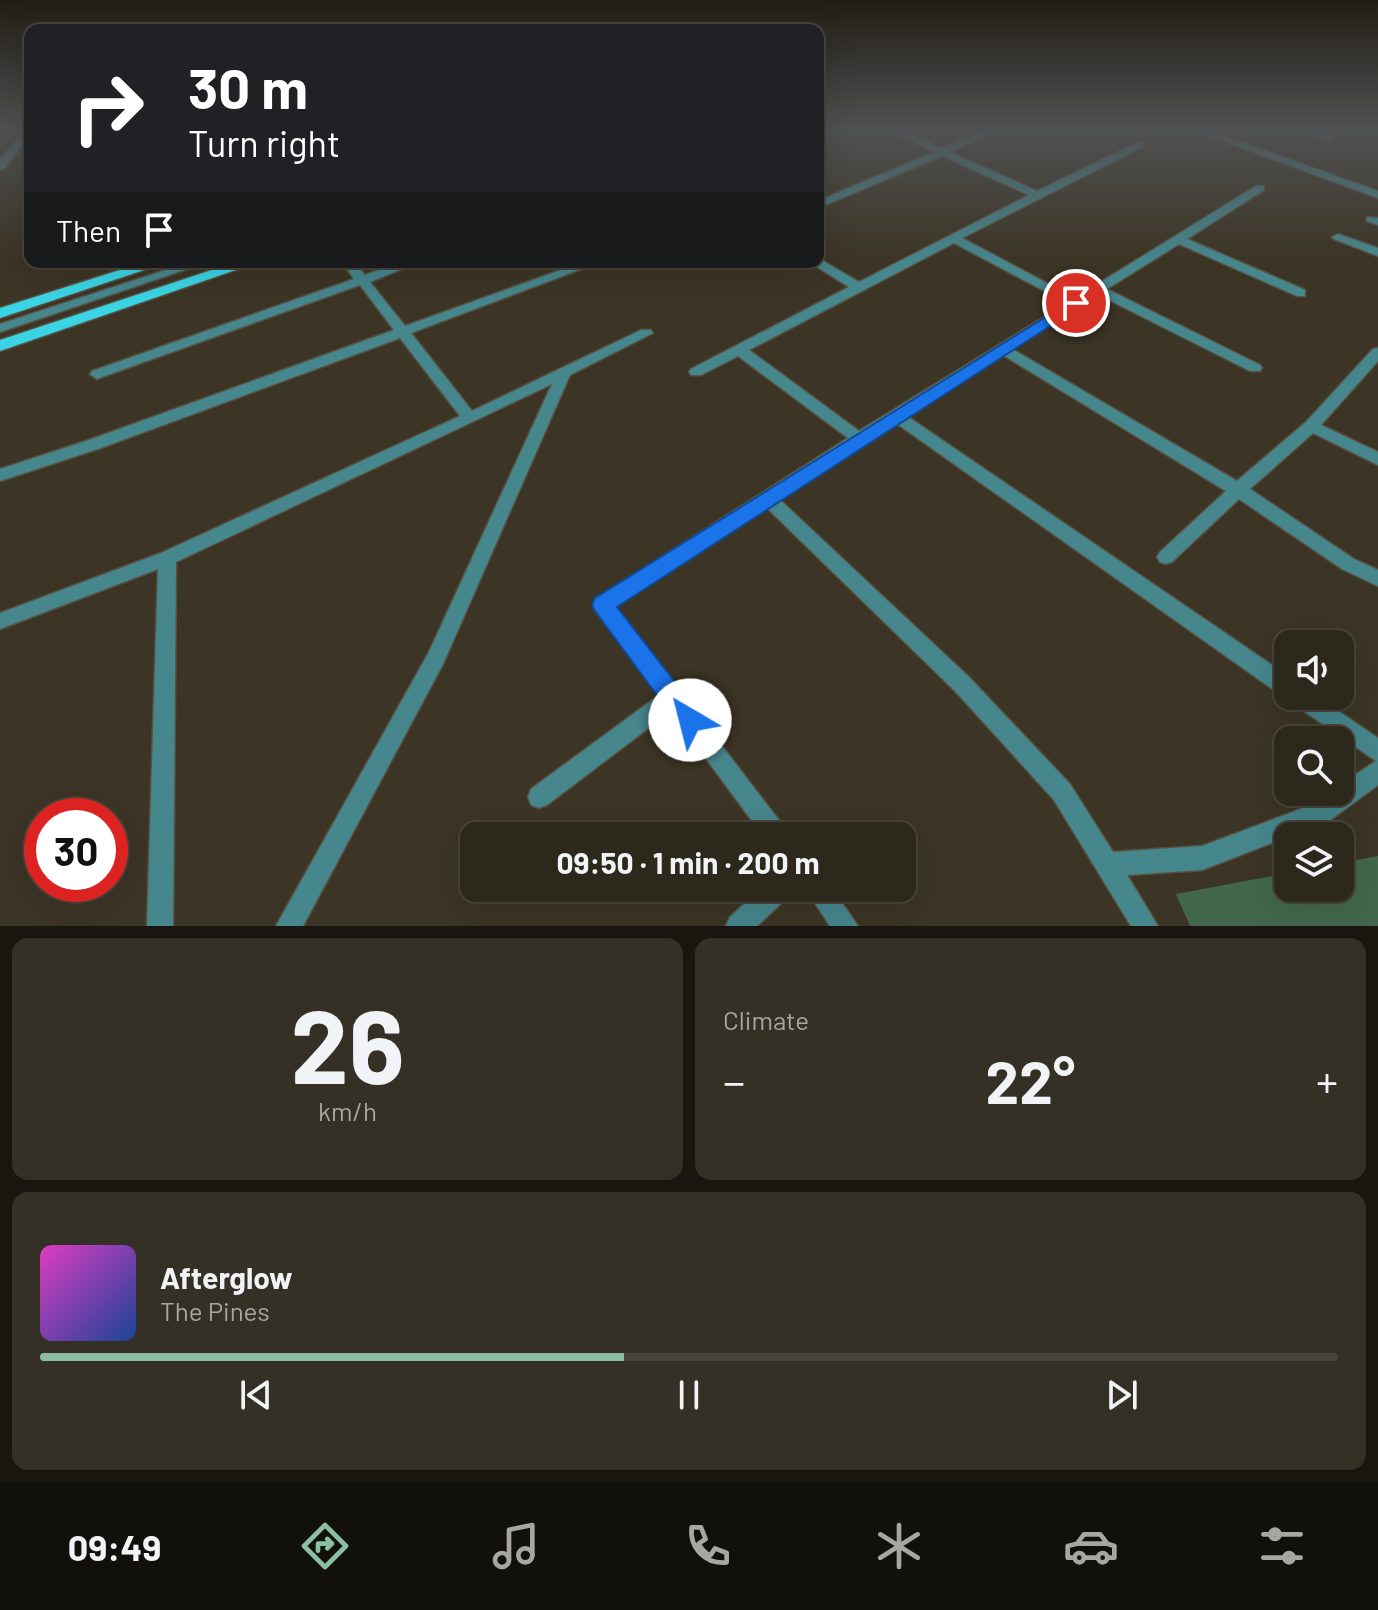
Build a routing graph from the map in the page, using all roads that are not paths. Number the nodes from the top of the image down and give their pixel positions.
1 (895, 172) edge
2 (987, 172) edge
3 (1083, 172) edge
4 (1314, 172) edge
5 (1260, 188) dead end
6 (1037, 195) junction
7 (1378, 195) edge
8 (824, 202) edge
9 (1338, 237) dead end
10 (953, 238) junction
11 (1177, 239) junction
12 (1378, 252) edge
13 (824, 266) edge
14 (141, 268) edge
15 (184, 268) edge
16 (233, 268) edge
17 (354, 268) edge
18 (396, 268) edge
19 (577, 268) edge
20 (364, 279) junction
21 (859, 288) junction
22 (1097, 289) junction
23 (1301, 293) dead end
24 (1076, 303) junction
25 (0, 313) edge
26 (0, 328) edge
27 (404, 330) junction
28 (646, 333) dead end
29 (0, 346) edge
30 (1002, 349) junction
31 (739, 350) junction
32 (1378, 352) edge
33 (1255, 368) dead end
34 (696, 372) dead end
35 (564, 373) junction
36 (97, 374) dead end
37 (896, 416) junction
38 (470, 418) junction
39 (1311, 426) junction
40 (859, 439) junction
41 (1378, 459) edge
42 (0, 475) edge
43 (1238, 490) junction
44 (766, 497) junction
45 (1166, 557) dead end
46 (167, 558) junction
47 (1378, 578) edge
48 (0, 621) edge
49 (1274, 678) edge
50 (673, 697) junction
51 (1319, 710) edge
52 (1378, 751) edge
53 (1378, 771) edge
54 (539, 797) dead end
55 (767, 822) edge
56 (1107, 864) junction
57 (764, 902) edge
58 (827, 902) edge
59 (160, 926) edge
60 (289, 926) edge
61 (739, 926) edge
62 (845, 926) edge
63 (1145, 926) edge

1 - 8 street
2 - 6 street
3 - 6 street
4 - 7 street
5 - 11 street
6 - 10 street
9 - 12 street
10 - 21 street
10 - 24 street
11 - 22 street
11 - 23 street
13 - 21 street
14 - 25 main road
15 - 26 street
16 - 29 main road
17 - 20 street
18 - 20 street
19 - 27 street
20 - 27 street
20 - 36 street
21 - 31 street
22 - 24 street
22 - 33 street
24 - 30 street
27 - 38 street
27 - 42 street
28 - 35 street
30 - 37 street
30 - 43 street
31 - 34 street
31 - 40 street
32 - 39 street
35 - 38 street
35 - 60 street
37 - 40 street
37 - 49 street
38 - 46 street
39 - 41 street
39 - 43 street
40 - 44 street
43 - 45 street
43 - 47 street
44 - 50 street
44 - 56 street
46 - 48 street
46 - 59 street
50 - 54 street
50 - 55 street
51 - 52 street
53 - 56 street
56 - 63 street
57 - 61 street
58 - 62 street

